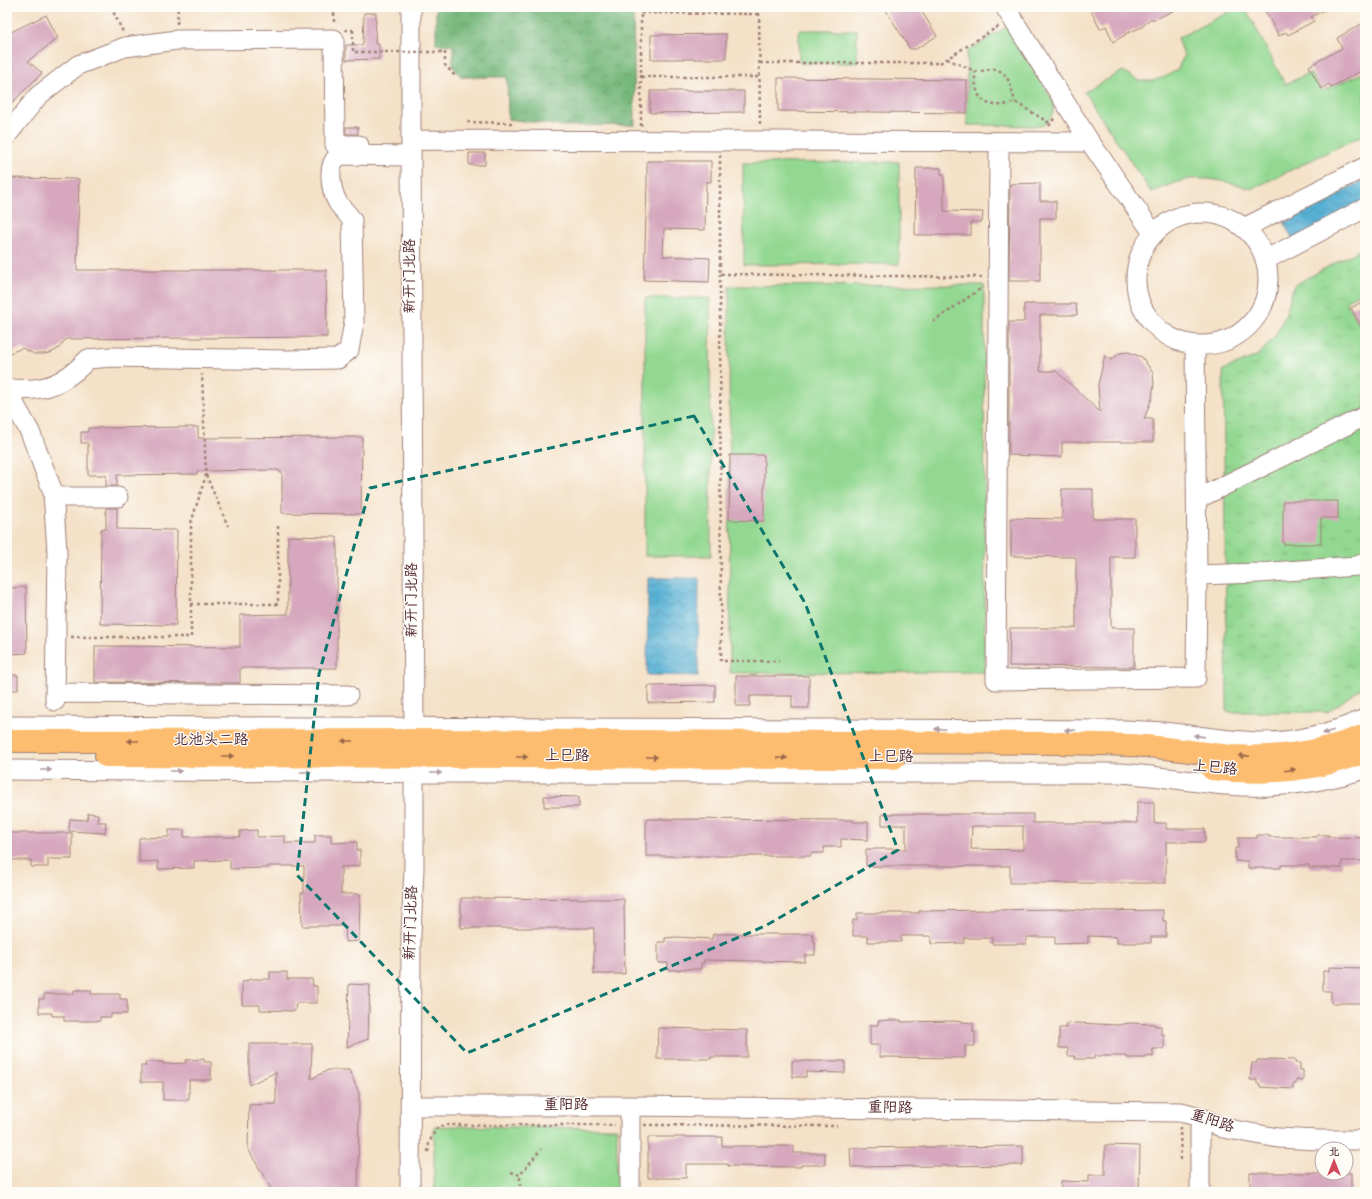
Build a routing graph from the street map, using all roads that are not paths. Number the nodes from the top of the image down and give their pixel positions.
1 (411, 7) edge
2 (1004, 15) edge
3 (7, 135) edge
4 (1090, 142) junction
5 (999, 143) junction
6 (411, 147) junction
7 (1365, 167) edge
8 (1365, 208) edge
9 (1244, 228) junction
10 (1153, 233) junction
11 (1265, 260) junction
12 (1195, 345) junction
13 (7, 390) edge
14 (1365, 416) edge
15 (54, 497) junction
16 (118, 497) dead end
17 (1197, 499) junction
18 (1365, 563) edge
19 (1196, 575) junction
20 (348, 695) dead end
21 (1365, 719) edge
22 (7, 726) edge
23 (1365, 735) edge
24 (7, 741) edge
25 (414, 749) junction
26 (1365, 752) edge
27 (7, 756) edge
28 (1365, 769) edge
29 (7, 770) edge
30 (410, 1106) junction
31 (630, 1106) junction
32 (1200, 1117) junction
33 (1365, 1140) edge
34 (410, 1192) edge
35 (630, 1192) edge
36 (1200, 1192) edge

1 - 6 street, 新开门北路
2 - 4 street
3 - 6 street
4 - 5 street
4 - 10 street
5 - 6 street
5 - 19 street
6 - 13 street
6 - 25 street, 新开门北路
7 - 9 street
8 - 11 street
9 - 10 street
9 - 11 street
10 - 12 street
11 - 12 street
12 - 17 street
13 - 15 street
14 - 17 street
15 - 16 street
15 - 20 street
17 - 19 street
18 - 19 street
21 -> 25 street
22 - 25 street
23 -> 25 main road, 上巳路
25 -> 24 main road, 北池头二路
25 -> 26 main road, 上巳路
27 -> 25 main road, 北池头二路
25 -> 28 street
29 -> 25 street
25 - 30 street, 新开门北路
30 - 31 street, 重阳路
30 - 34 street, 新开门北路
31 - 32 street, 重阳路
31 - 35 street
32 - 33 street, 重阳路
32 - 36 street

